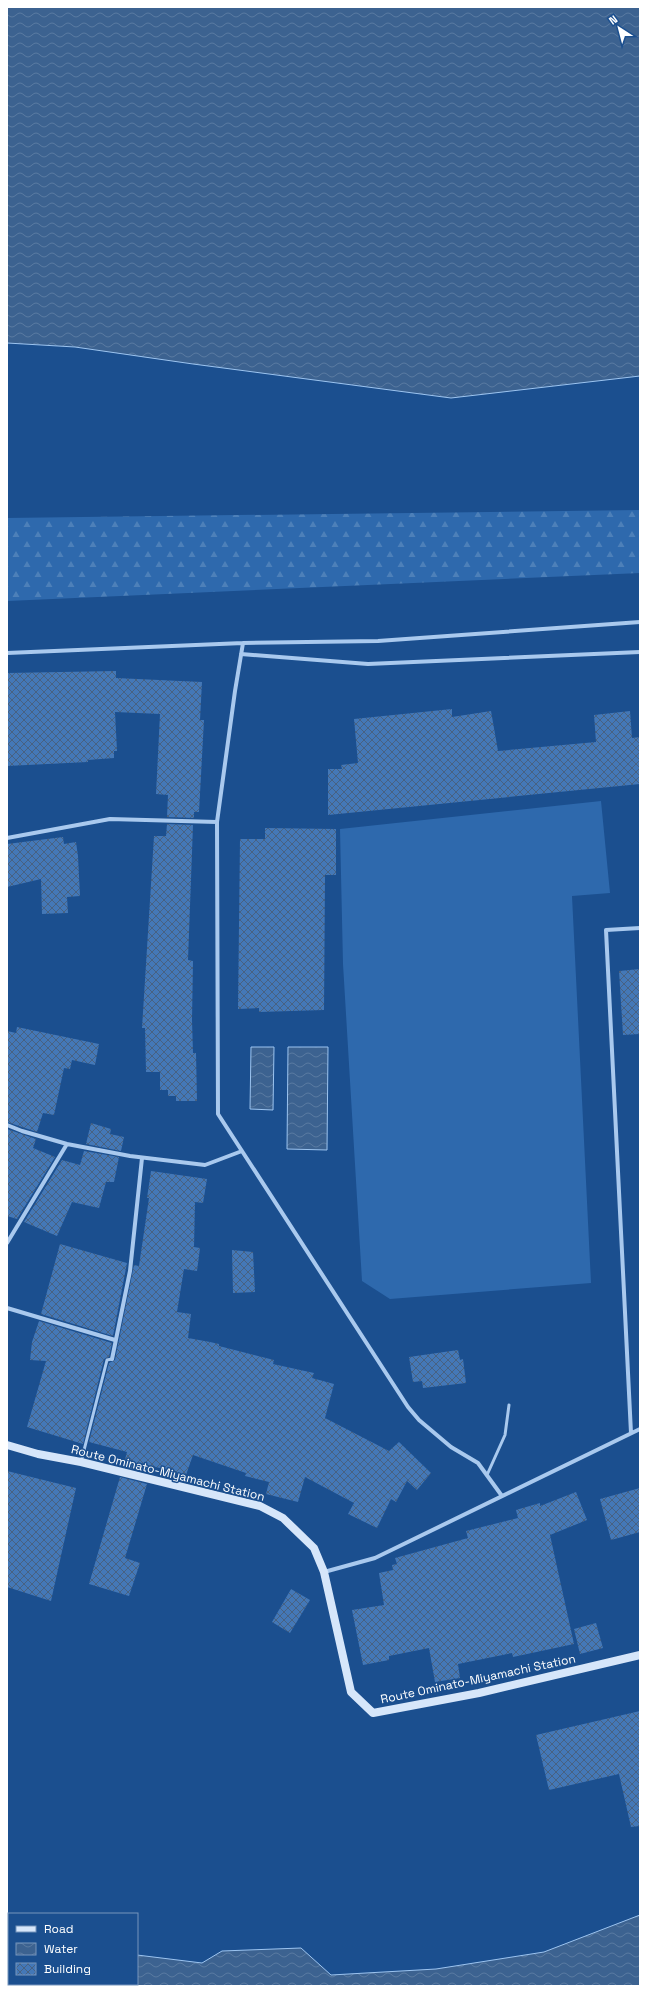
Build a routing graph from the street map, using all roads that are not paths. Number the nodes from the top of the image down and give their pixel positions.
1 (640, 622) edge
2 (244, 643) junction
3 (640, 652) edge
4 (7, 653) edge
5 (241, 654) junction
6 (217, 822) junction
7 (7, 838) edge
8 (640, 928) edge
9 (7, 1125) edge
10 (67, 1144) junction
11 (242, 1151) junction
12 (142, 1158) junction
13 (7, 1243) edge
14 (7, 1308) edge
15 (115, 1340) junction
16 (112, 1359) joint
17 (509, 1406) dead end
18 (640, 1429) edge
19 (631, 1433) junction
20 (7, 1445) edge
21 (81, 1462) junction
22 (487, 1475) junction
23 (502, 1496) junction
24 (324, 1572) junction
25 (640, 1655) edge

1 - 2 street
2 - 4 street
2 - 5 street
3 - 5 street
5 - 6 street
6 - 7 street
6 - 11 street
8 - 19 street
9 - 10 street
10 - 12 street
10 - 13 street
11 - 12 street
11 - 22 street
12 - 15 street
14 - 15 street
15 - 16 street
16 - 21 lane
17 - 22 lane
18 - 19 street
19 - 23 street
20 - 21 main road, Route Ominato-Miyamachi Station
21 - 24 main road, Route Ominato-Miyamachi Station
22 - 23 street
23 - 24 street
24 - 25 main road, Route Ominato-Miyamachi Station

